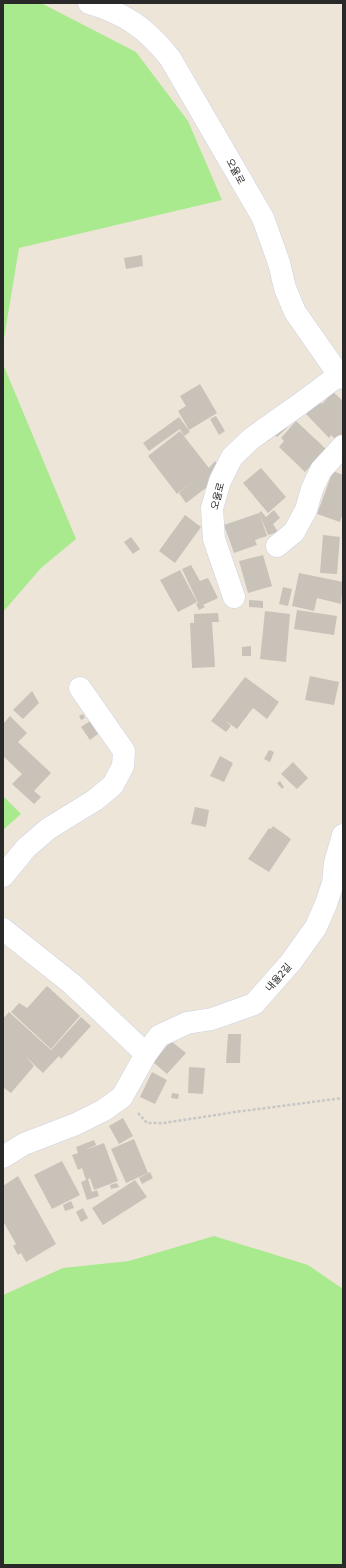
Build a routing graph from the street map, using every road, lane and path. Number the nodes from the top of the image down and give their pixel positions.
1 (89, 3) edge
2 (341, 377) edge
3 (343, 446) edge
4 (277, 546) dead end
5 (234, 597) dead end
6 (80, 688) dead end
7 (343, 835) edge
8 (3, 876) edge
9 (3, 929) edge
10 (146, 1054) junction
11 (122, 1097) junction
12 (343, 1098) edge
13 (3, 1157) edge

1 - 2 street, 오율로
2 - 5 street, 오율로
3 - 4 street
6 - 8 street
7 - 10 street, 내율2길
9 - 10 street
10 - 11 street, 내율2길
11 - 12 path
11 - 13 street, 내율2길

